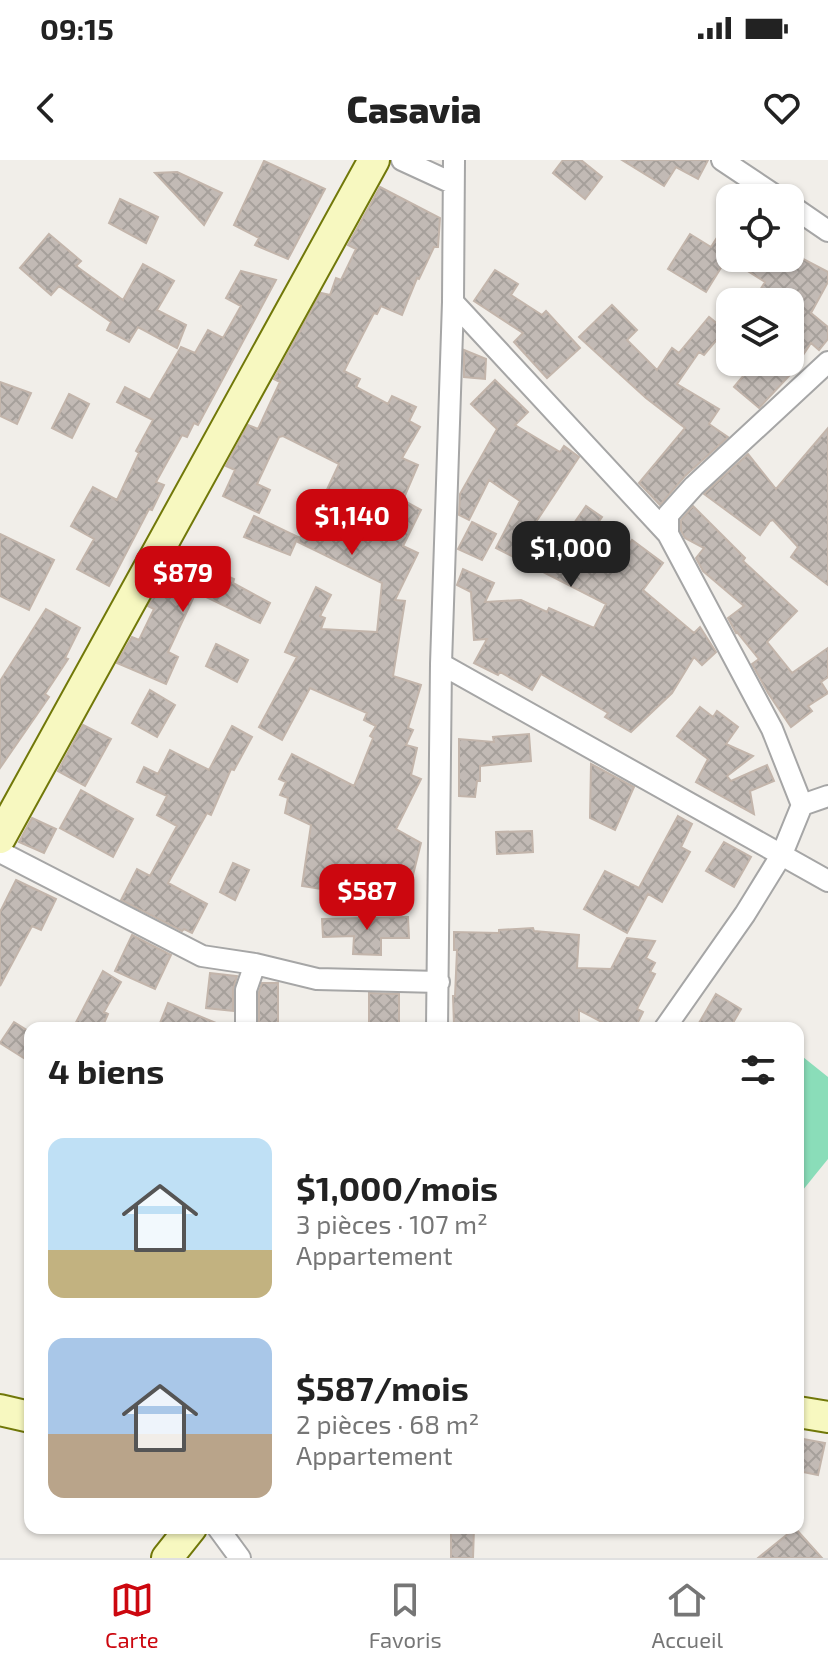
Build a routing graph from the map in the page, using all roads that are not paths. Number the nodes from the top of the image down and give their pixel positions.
1 (374, 160) edge
2 (402, 160) edge
3 (454, 160) edge
4 (722, 160) edge
5 (452, 183) junction
6 (758, 184) edge
7 (804, 215) edge
8 (828, 231) edge
9 (453, 302) junction
10 (828, 362) edge
11 (668, 534) junction
12 (441, 664) junction
13 (828, 796) edge
14 (802, 805) junction
15 (0, 838) edge
16 (0, 852) edge
17 (782, 854) junction
18 (828, 881) edge
19 (255, 964) junction
20 (439, 982) junction
21 (246, 1022) edge
22 (437, 1022) edge
23 (669, 1022) edge
24 (0, 1410) edge
25 (804, 1413) edge
26 (24, 1416) edge
27 (828, 1417) edge
28 (186, 1534) edge
29 (222, 1534) edge
30 (167, 1558) edge
31 (240, 1558) edge

1 - 15 street
2 - 5 street
3 - 5 street
4 - 6 street
5 - 9 street
7 - 8 street
9 - 11 street
9 - 12 street
10 - 11 street
11 - 14 street
12 - 17 street
12 - 20 street
13 - 14 street
14 - 17 street
16 - 19 street
17 - 18 street
17 - 23 street
19 - 20 street
19 - 21 street
20 - 22 street
24 - 26 street
25 - 27 street
28 - 30 street
29 - 31 street

